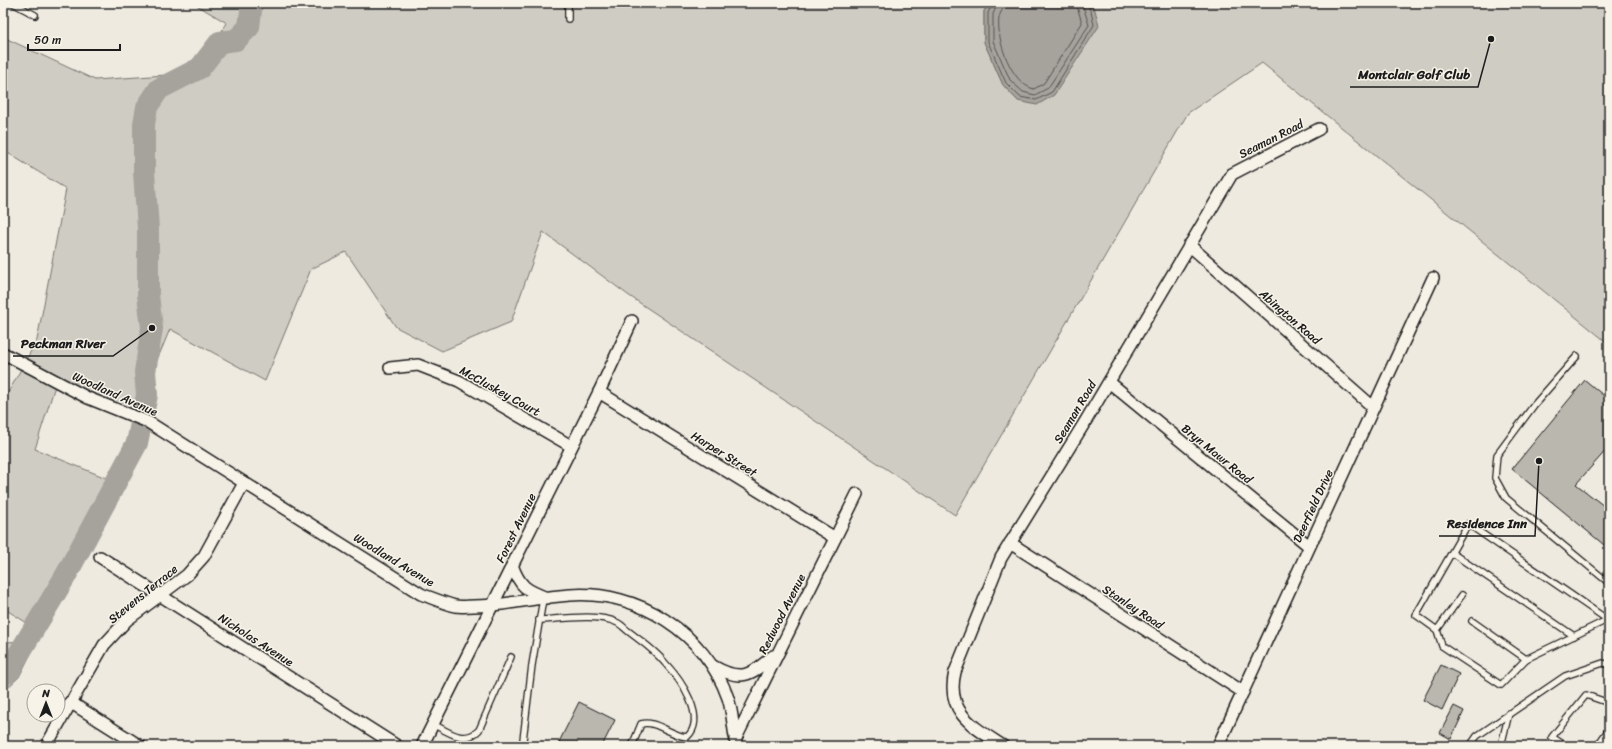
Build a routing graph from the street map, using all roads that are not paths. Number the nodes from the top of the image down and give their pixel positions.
1 (13, 3) edge
2 (568, 3) edge
3 (35, 15) dead end
4 (568, 19) dead end
5 (1319, 129) dead end
6 (1189, 246) junction
7 (1433, 278) dead end
8 (632, 321) dead end
9 (3, 353) edge
10 (1577, 356) dead end
11 (390, 368) dead end
12 (1109, 382) junction
13 (599, 392) junction
14 (1373, 407) junction
15 (571, 446) junction
16 (244, 483) junction
17 (857, 494) dead end
18 (835, 538) junction
19 (1010, 543) junction
20 (1309, 546) junction
21 (1452, 553) junction
22 (100, 557) dead end
23 (512, 565) junction
24 (1609, 583) edge
25 (1462, 595) dead end
26 (161, 596) junction
27 (545, 599) junction
28 (492, 606) junction
29 (539, 620) junction
30 (1608, 620) edge
31 (1472, 622) dead end
32 (1438, 630) junction
33 (1574, 636) junction
34 (778, 651) junction
35 (511, 657) dead end
36 (1526, 659) junction
37 (710, 665) junction
38 (1609, 665) edge
39 (1243, 692) junction
40 (70, 702) junction
41 (1609, 703) edge
42 (1509, 713) junction
43 (433, 724) junction
44 (1609, 729) edge
45 (523, 740) dead end
46 (735, 744) edge
47 (46, 746) edge
48 (140, 746) edge
49 (397, 746) edge
50 (422, 746) edge
51 (632, 746) edge
52 (1003, 746) edge
53 (1218, 746) edge
54 (1470, 746) edge
55 (1501, 746) edge
56 (1566, 746) edge
57 (1597, 746) edge

1 - 3 lane
2 - 4 lane
5 - 6 street, Seaman Road
6 - 12 street, Seaman Road
6 - 14 street, Abington Road
7 - 14 street, Deerfield Drive
8 - 13 street, Forest Avenue
9 - 16 street, Woodland Avenue
10 - 24 lane
11 - 15 street, McCluskey Court
12 - 19 street, Seaman Road
12 - 20 street, Bryn Mawr Road
13 - 15 street, Forest Avenue
13 - 18 street, Harper Street
14 - 20 street, Deerfield Drive
15 - 23 street, Forest Avenue
16 - 26 street, Stevens Terrace
16 - 28 street, Woodland Avenue
17 - 18 street, Redwood Avenue
18 - 34 street, Redwood Avenue
19 - 39 street, Stanley Road
19 - 52 street, Seaman Road
20 - 39 street, Deerfield Drive
21 - 30 lane
21 - 32 lane
21 - 33 lane
22 - 26 street, Nicholas Avenue
23 - 27 street
23 - 28 street, Forest Avenue
25 - 32 lane
26 - 40 street, Stevens Terrace
26 - 49 street, Nicholas Avenue
27 - 28 street, Woodland Avenue
27 - 29 lane
27 - 37 street, Woodland Avenue
28 - 43 street, Forest Avenue
29 - 45 lane
29 - 51 lane
30 - 33 lane
31 - 36 lane
32 - 36 lane
33 - 36 lane
34 - 37 street
34 - 46 street, Redwood Avenue
35 - 43 lane
37 - 46 street, Woodland Avenue
38 - 42 lane
39 - 53 street, Deerfield Drive
40 - 47 street, Stevens Terrace
40 - 48 street
41 - 56 lane
42 - 54 lane
42 - 55 lane
43 - 50 street, Forest Avenue
44 - 57 lane

